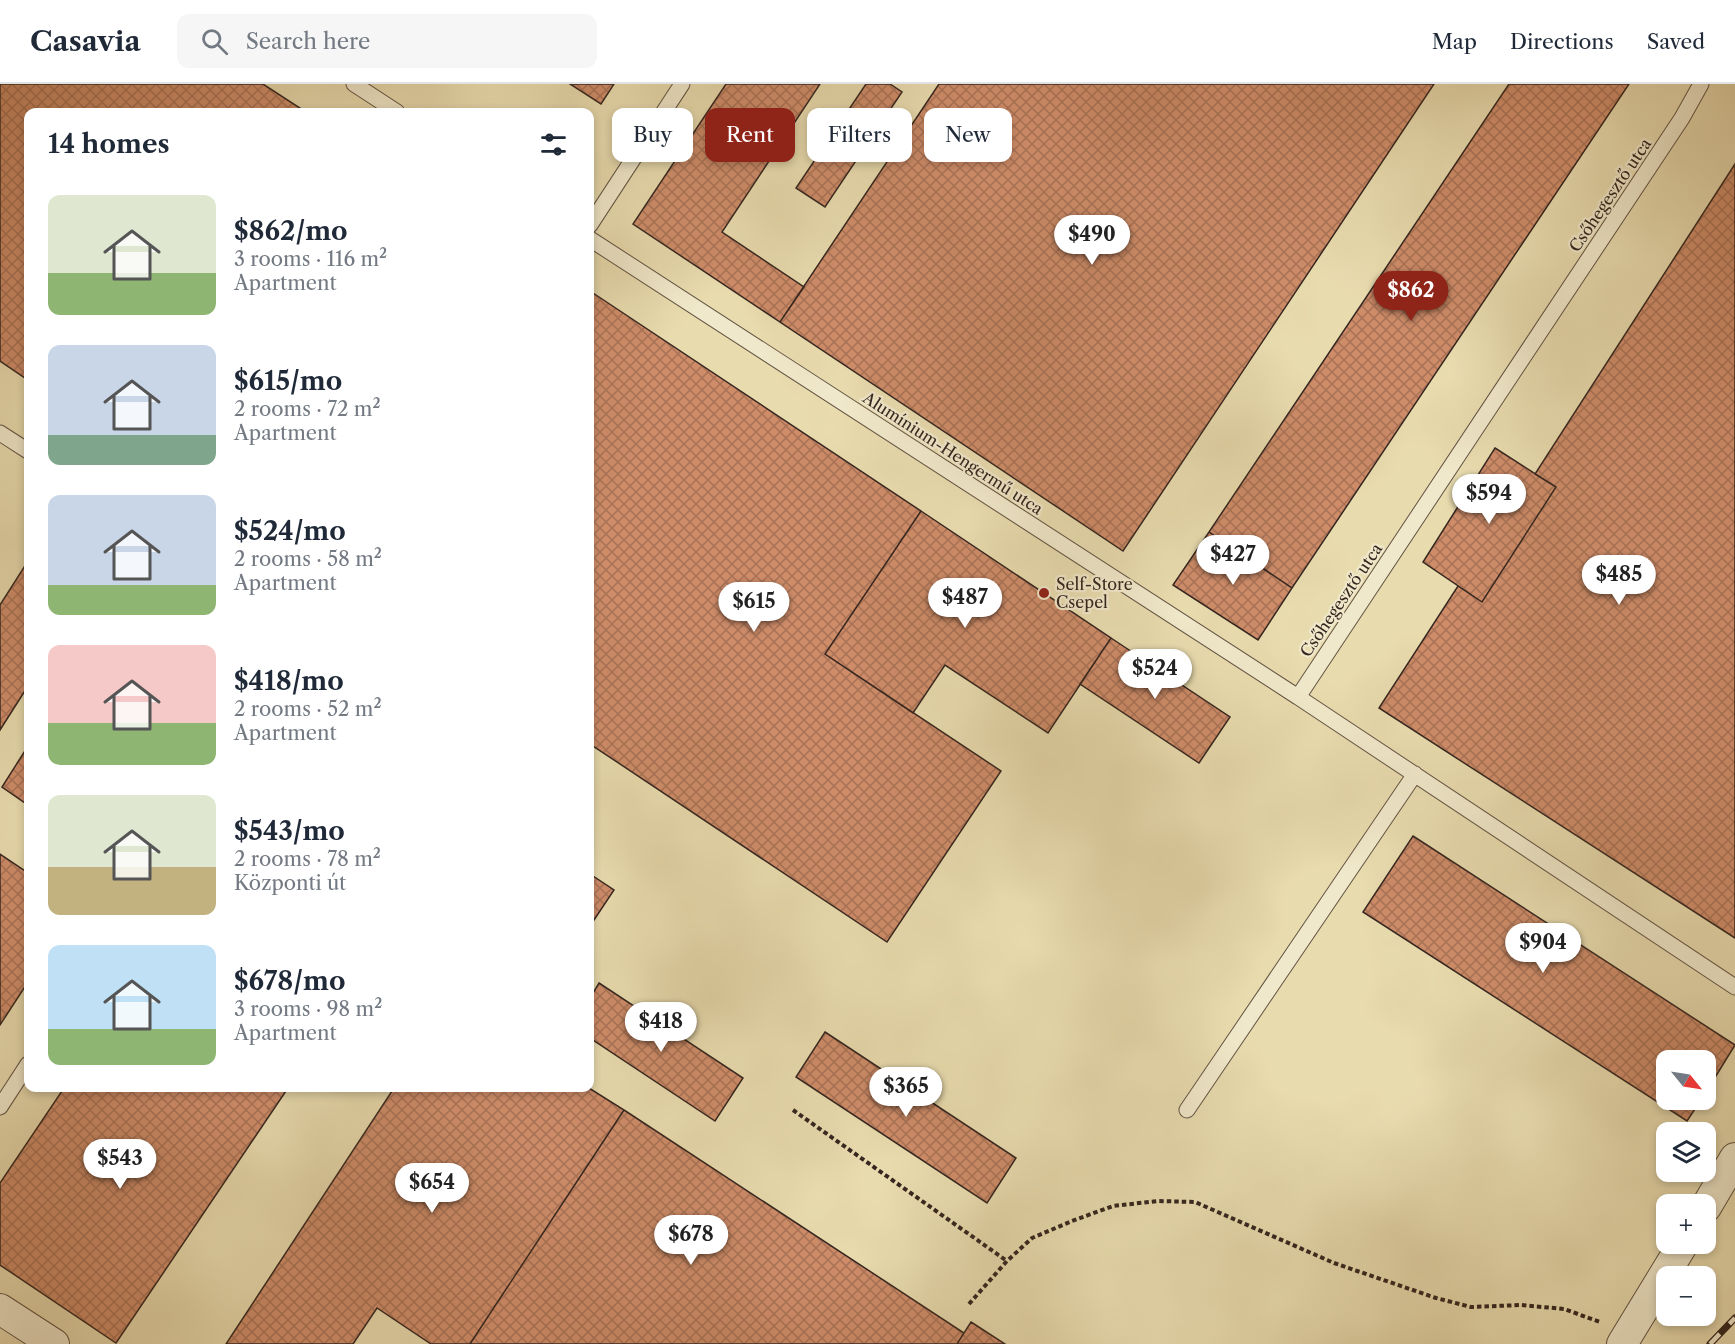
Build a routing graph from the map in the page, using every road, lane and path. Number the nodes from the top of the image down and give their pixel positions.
1 (354, 84) edge
2 (682, 84) edge
3 (1701, 84) edge
4 (391, 108) edge
5 (594, 219) edge
6 (594, 242) edge
7 (0, 433) edge
8 (24, 448) edge
9 (1298, 697) junction
10 (1415, 774) junction
11 (1735, 987) edge
12 (24, 1070) edge
13 (0, 1107) edge
14 (793, 1110) dead end
15 (1187, 1110) dead end
16 (1735, 1158) edge
17 (1713, 1194) edge
18 (1677, 1254) edge
19 (1006, 1261) junction
20 (969, 1304) dead end
21 (0, 1309) edge
22 (1625, 1338) edge
23 (54, 1344) edge

1 - 4 lane
2 - 5 lane
3 - 9 lane, Csőhegesztő utca
6 - 9 lane, Alumínium-Hengermű utca
7 - 8 lane
9 - 10 lane
10 - 11 lane
10 - 15 lane
12 - 13 lane
14 - 19 path
16 - 17 street
18 - 22 street
19 - 20 path
19 - 22 path
21 - 23 street

